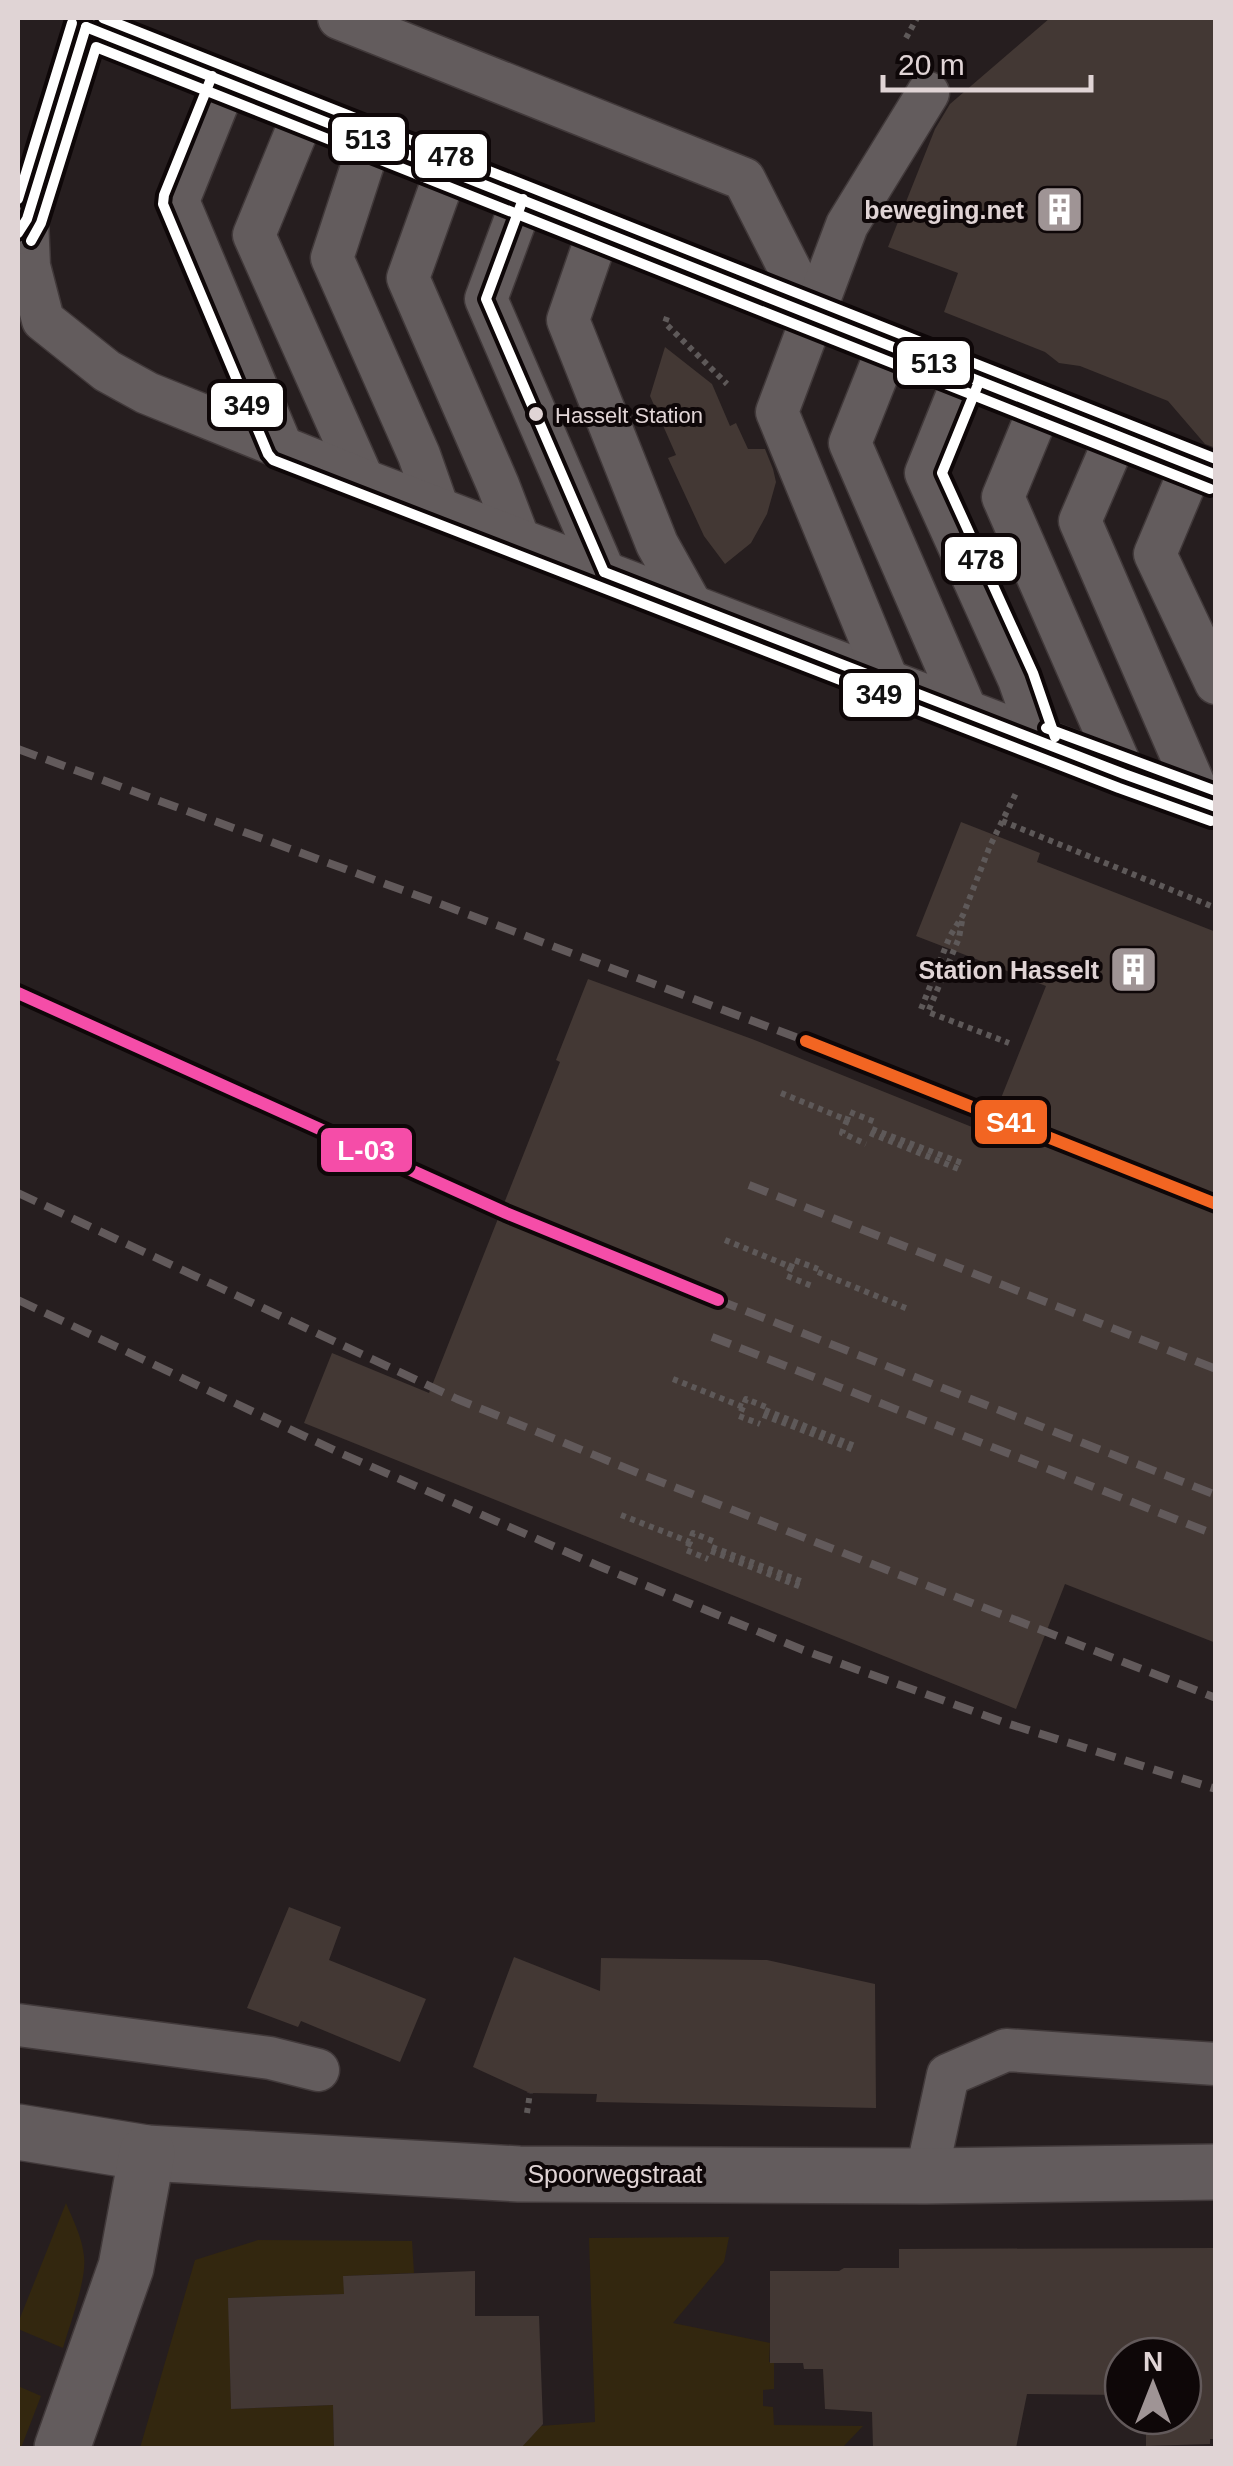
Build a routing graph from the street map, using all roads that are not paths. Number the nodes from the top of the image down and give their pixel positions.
1 (338, 18) edge
2 (88, 22) edge
3 (226, 82) junction
4 (928, 93) dead end
5 (304, 113) junction
6 (372, 139) junction
7 (447, 169) junction
8 (523, 199) junction
9 (22, 226) edge
10 (599, 230) junction
11 (813, 315) junction
12 (890, 344) junction
13 (965, 376) junction
14 (1041, 406) junction
15 (1116, 435) junction
16 (282, 448) junction
17 (1204, 471) edge
18 (363, 480) junction
19 (438, 509) junction
20 (520, 540) junction
21 (604, 572) junction
22 (691, 605) junction
23 (888, 682) junction
24 (1216, 684) edge
25 (967, 713) junction
26 (1041, 742) junction
27 (1124, 774) junction
28 (1209, 805) edge
29 (18, 2025) edge
30 (1216, 2064) edge
31 (318, 2070) dead end
32 (18, 2132) edge
33 (147, 2153) junction
34 (1216, 2172) edge
35 (926, 2176) junction
36 (62, 2448) edge

1 - 11 lane
2 - 3 lane
2 - 9 lane
3 - 5 lane
3 - 16 lane
4 - 11 lane
5 - 6 lane
5 - 18 lane
6 - 7 lane
6 - 19 lane
7 - 8 lane
7 - 20 lane
8 - 10 lane
8 - 21 lane
9 - 16 lane
10 - 11 lane
10 - 22 lane
11 - 12 lane
11 - 23 lane
12 - 13 lane
12 - 25 lane
13 - 14 lane
13 - 26 lane
14 - 15 lane
14 - 27 lane
15 - 17 lane
15 - 28 lane
16 - 18 lane
17 - 24 lane
18 - 19 lane
19 - 20 lane
20 - 21 lane
21 - 22 lane
22 - 23 lane
23 - 25 lane
25 - 26 lane
26 - 27 lane
27 - 28 lane
29 - 31 lane
30 - 35 lane
32 - 33 street, Spoorwegstraat
33 - 35 street, Spoorwegstraat
33 - 36 street
34 - 35 street, Spoorwegstraat

